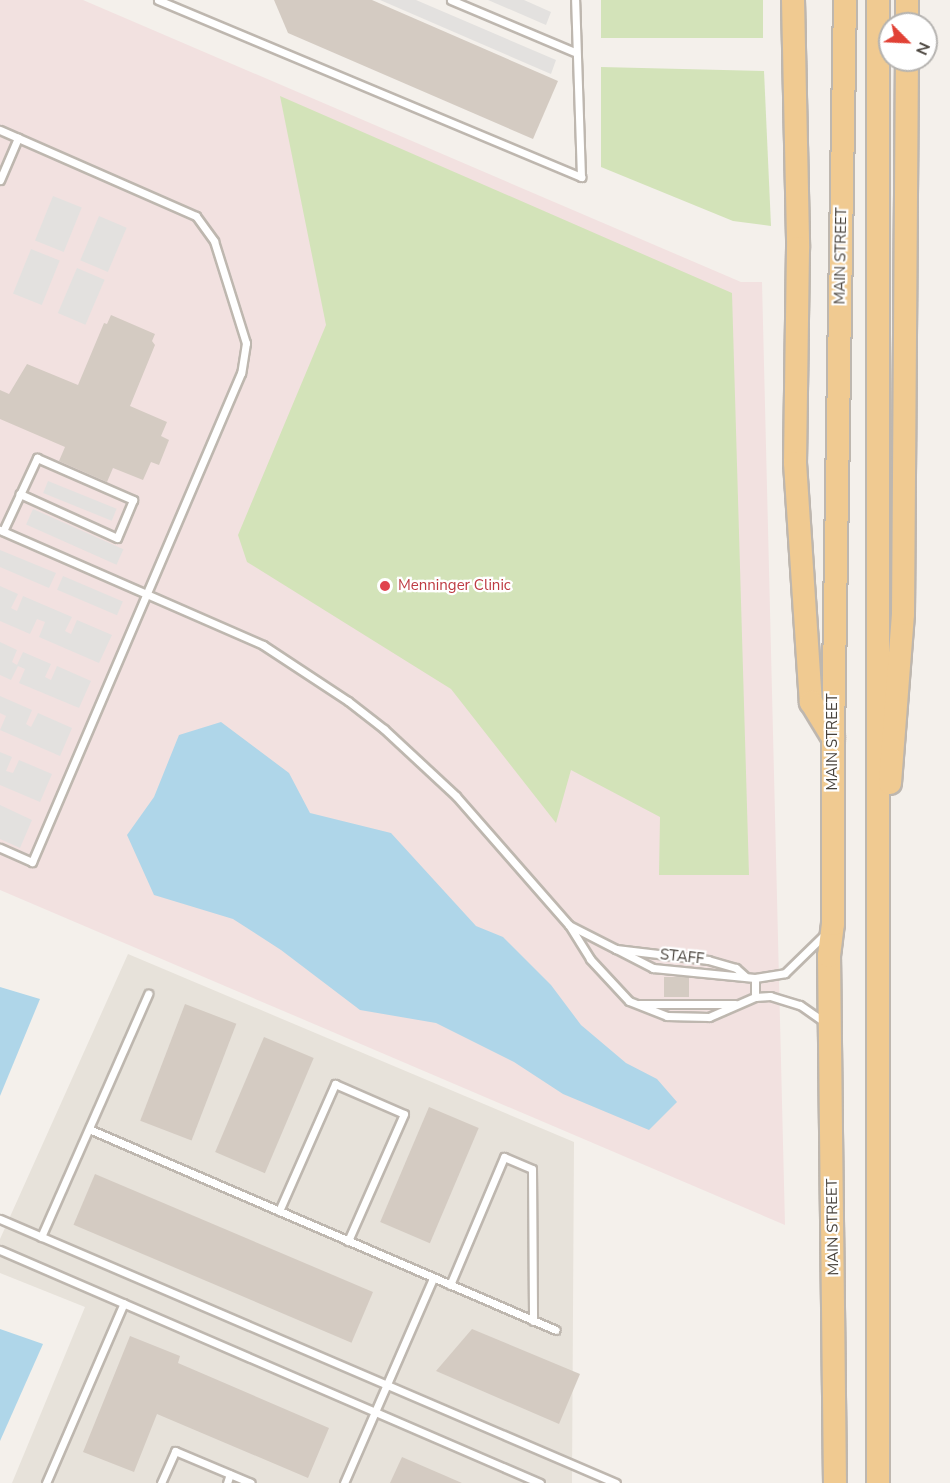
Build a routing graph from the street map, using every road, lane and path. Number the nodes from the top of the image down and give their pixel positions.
1 (158, 0) edge
2 (451, 0) edge
3 (574, 0) edge
4 (793, 0) edge
5 (845, 0) edge
6 (878, 11) edge
7 (575, 52) junction
8 (907, 72) edge
9 (0, 130) edge
10 (18, 138) junction
11 (0, 180) edge
12 (20, 494) junction
13 (1, 531) edge
14 (147, 592) junction
15 (833, 738) junction
16 (0, 848) edge
17 (833, 924) junction
18 (569, 925) junction
19 (616, 948) junction
20 (876, 955) junction
21 (745, 976) junction
22 (755, 978) junction
23 (148, 994) dead end
24 (755, 997) junction
25 (636, 1004) junction
26 (735, 1004) junction
27 (832, 1029) junction
28 (89, 1129) junction
29 (279, 1211) junction
30 (0, 1219) edge
31 (41, 1237) junction
32 (348, 1241) junction
33 (0, 1250) edge
34 (433, 1278) junction
35 (450, 1285) junction
36 (124, 1303) junction
37 (533, 1321) junction
38 (556, 1330) dead end
39 (386, 1386) junction
40 (374, 1414) junction
41 (231, 1474) junction
42 (46, 1483) edge
43 (161, 1483) edge
44 (227, 1483) edge
45 (251, 1483) edge
46 (344, 1483) edge
47 (540, 1483) edge
48 (616, 1483) edge
49 (835, 1483) edge
50 (878, 1483) edge

1 - 7 lane
2 - 7 lane
3 - 7 lane
4 - 15 highway
5 - 15 highway, MAIN STREET
6 - 20 highway
8 - 20 highway
9 - 10 lane
10 - 11 lane
10 - 14 lane
12 - 12 lane
12 - 13 lane
13 - 14 lane
14 - 16 lane
14 - 18 lane
15 - 17 highway, MAIN STREET
17 - 22 lane
17 - 27 highway, MAIN STREET
18 - 19 lane
18 - 25 lane
19 - 21 lane, STAFF
19 - 21 lane
20 - 50 highway
21 - 22 lane
22 - 24 lane
23 - 28 lane
24 - 26 lane
24 - 27 lane
25 - 26 lane
25 - 26 lane
27 - 49 highway, MAIN STREET
28 - 29 lane
28 - 31 lane
29 - 32 lane
29 - 32 lane
30 - 31 lane
31 - 39 lane
32 - 34 lane
33 - 36 lane
34 - 35 lane
34 - 39 lane
35 - 37 lane
35 - 37 lane
36 - 40 lane
36 - 42 lane
37 - 38 lane
39 - 40 lane
39 - 48 lane
40 - 46 lane
40 - 47 lane
41 - 43 lane
41 - 44 lane
41 - 45 lane

